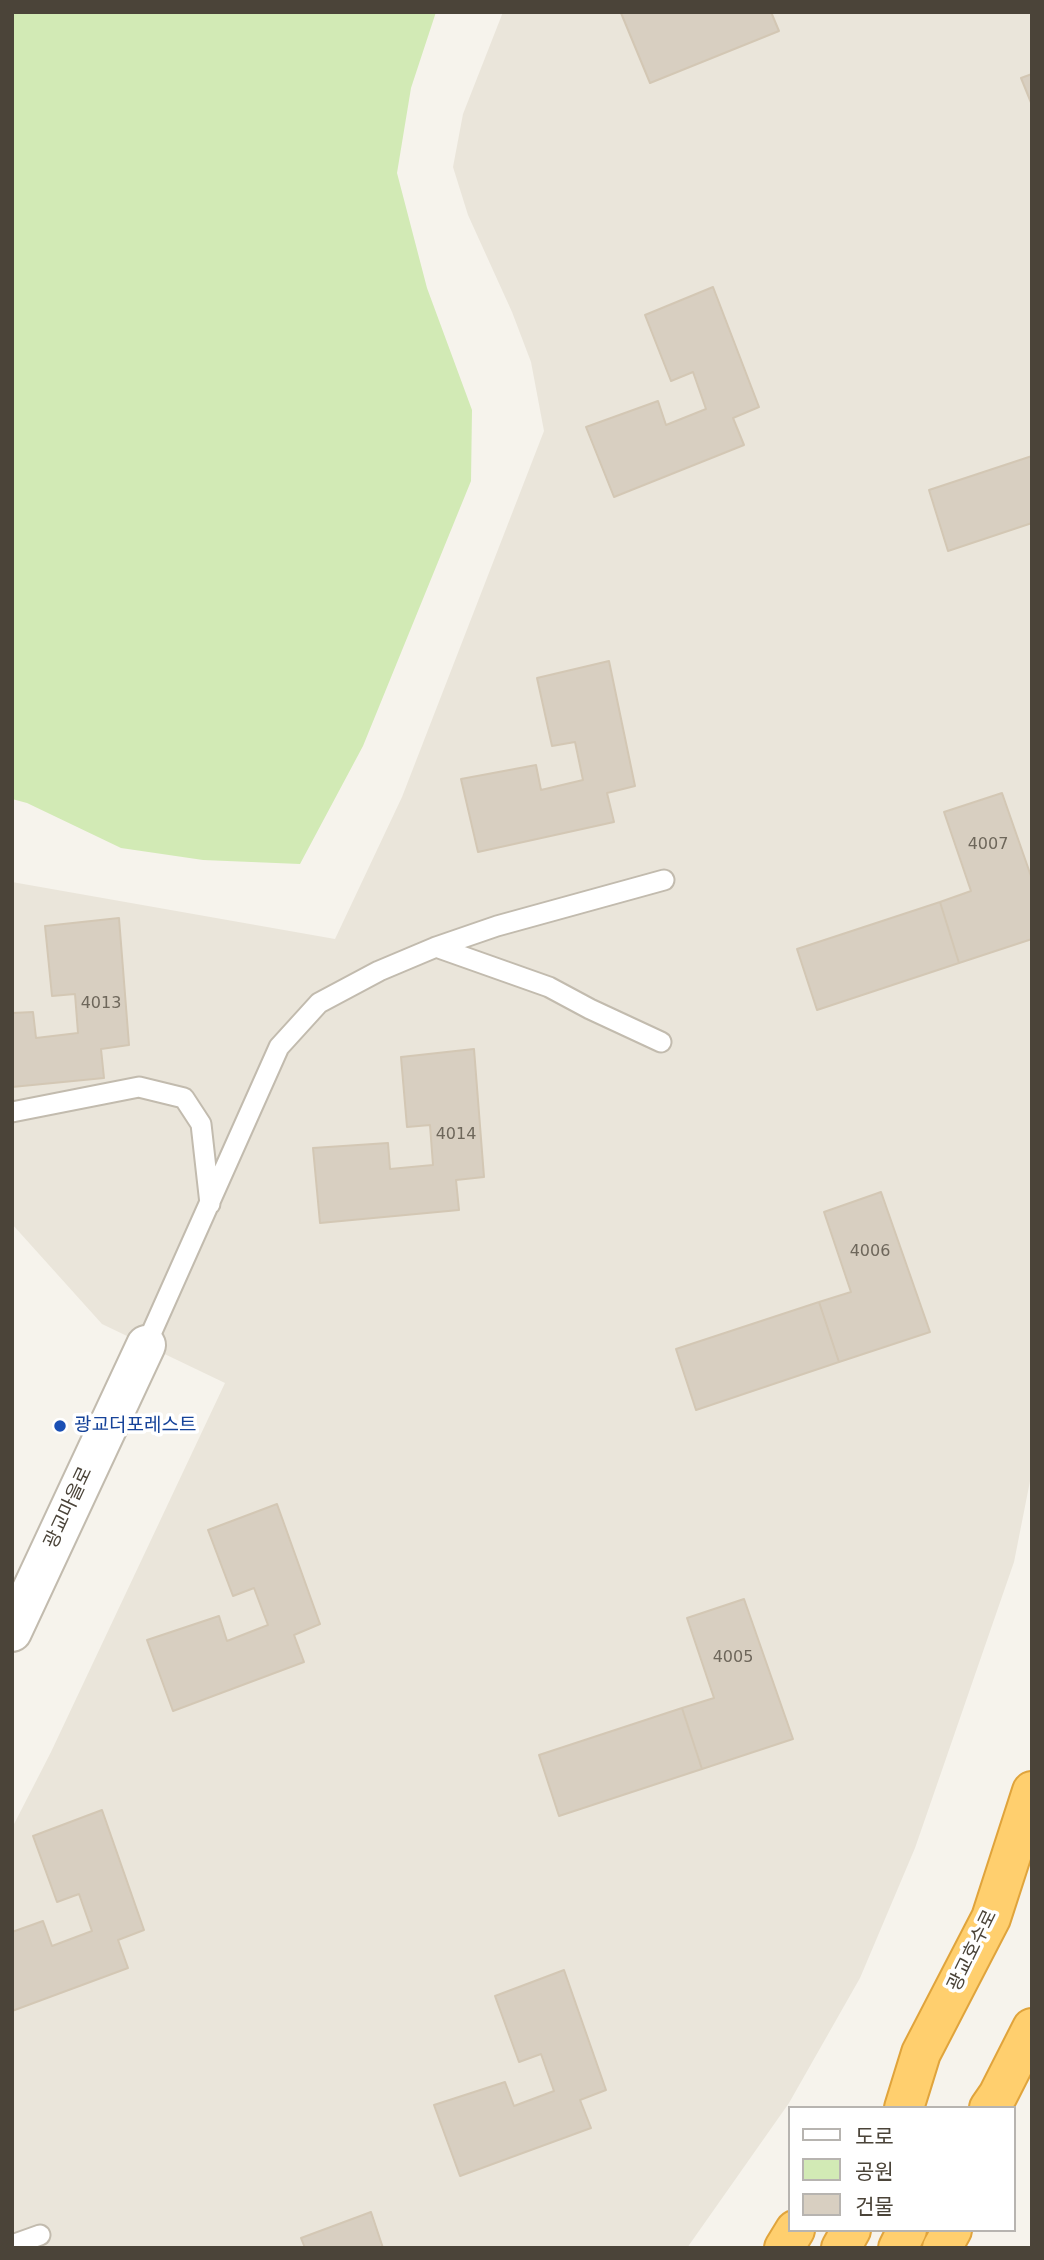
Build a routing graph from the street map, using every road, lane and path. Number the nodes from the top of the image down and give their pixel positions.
1 (664, 880) dead end
2 (436, 947) junction
3 (661, 1042) dead end
4 (12, 1112) edge
5 (210, 1205) junction
6 (146, 1345) joint
7 (12, 1633) edge
8 (1032, 1791) edge
9 (1032, 2028) edge
10 (921, 2053) junction
11 (994, 2104) edge
12 (881, 2106) edge
13 (905, 2106) edge
14 (794, 2232) edge
15 (850, 2232) edge
16 (906, 2232) edge
17 (951, 2232) edge
18 (40, 2235) dead end
19 (12, 2245) edge
20 (784, 2248) edge
21 (841, 2248) edge
22 (898, 2248) edge
23 (943, 2248) edge

1 - 2 lane
2 - 3 lane
2 - 5 lane
4 - 5 lane
5 - 6 lane
6 - 7 street, 광교마을로
8 - 10 highway, 광교호수로
9 - 11 highway
10 - 12 highway
10 - 13 highway, 광교호수로
14 - 20 highway
15 - 21 highway
16 - 22 highway
17 - 23 highway
18 - 19 lane

